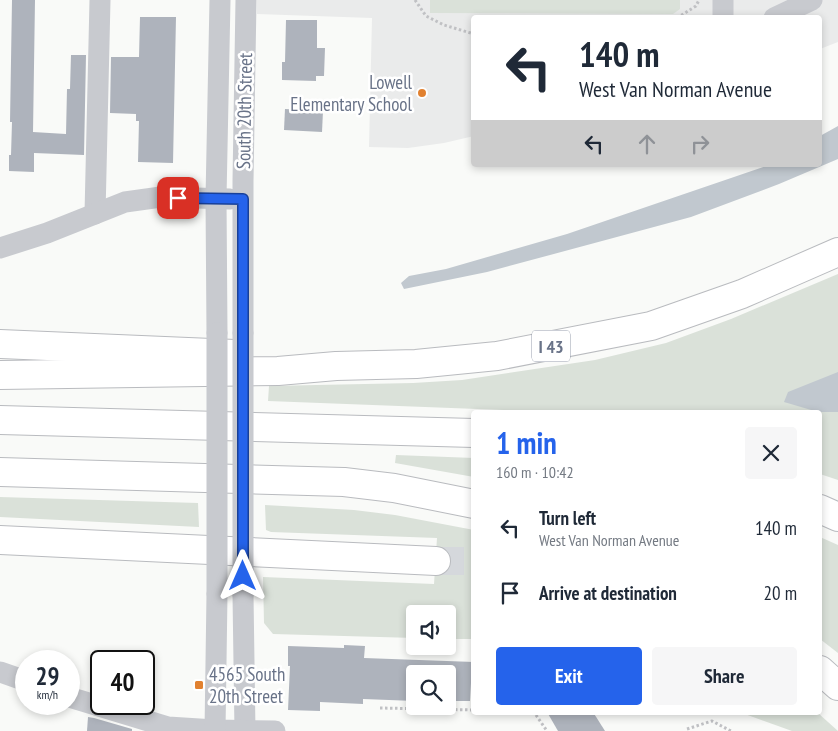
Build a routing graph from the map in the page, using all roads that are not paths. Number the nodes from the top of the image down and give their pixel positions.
1 (100, 0) edge
2 (220, 0) edge
3 (246, 0) edge
4 (724, 0) edge
5 (812, 0) edge
6 (723, 15) edge
7 (780, 15) edge
8 (216, 198) junction
9 (243, 199) junction
10 (95, 214) junction
11 (0, 248) edge
12 (838, 252) edge
13 (0, 344) edge
14 (336, 366) junction
15 (0, 375) edge
16 (0, 420) edge
17 (471, 433) edge
18 (0, 472) edge
19 (471, 503) edge
20 (822, 510) edge
21 (838, 517) edge
22 (0, 540) edge
23 (436, 561) tunnel mouth
24 (0, 672) edge
25 (822, 672) edge
26 (15, 677) edge
27 (838, 686) edge
28 (80, 700) edge
29 (215, 731) edge
30 (245, 731) edge
31 (275, 731) edge

1 - 10 street
2 - 8 street, South 20th Street
3 - 9 street, South 20th Street
4 - 6 street
5 - 7 street
8 - 9 street
8 - 10 street
8 - 29 street, South 20th Street, bridge
9 - 30 street, South 20th Street, bridge
10 - 11 street
12 - 14 highway, I 43
13 - 14 highway
14 - 15 highway, I 43
16 - 17 highway
18 - 19 highway
20 - 21 highway
22 - 23 highway
24 - 26 street
25 - 27 highway
28 - 29 street
29 - 30 street
30 - 31 street

